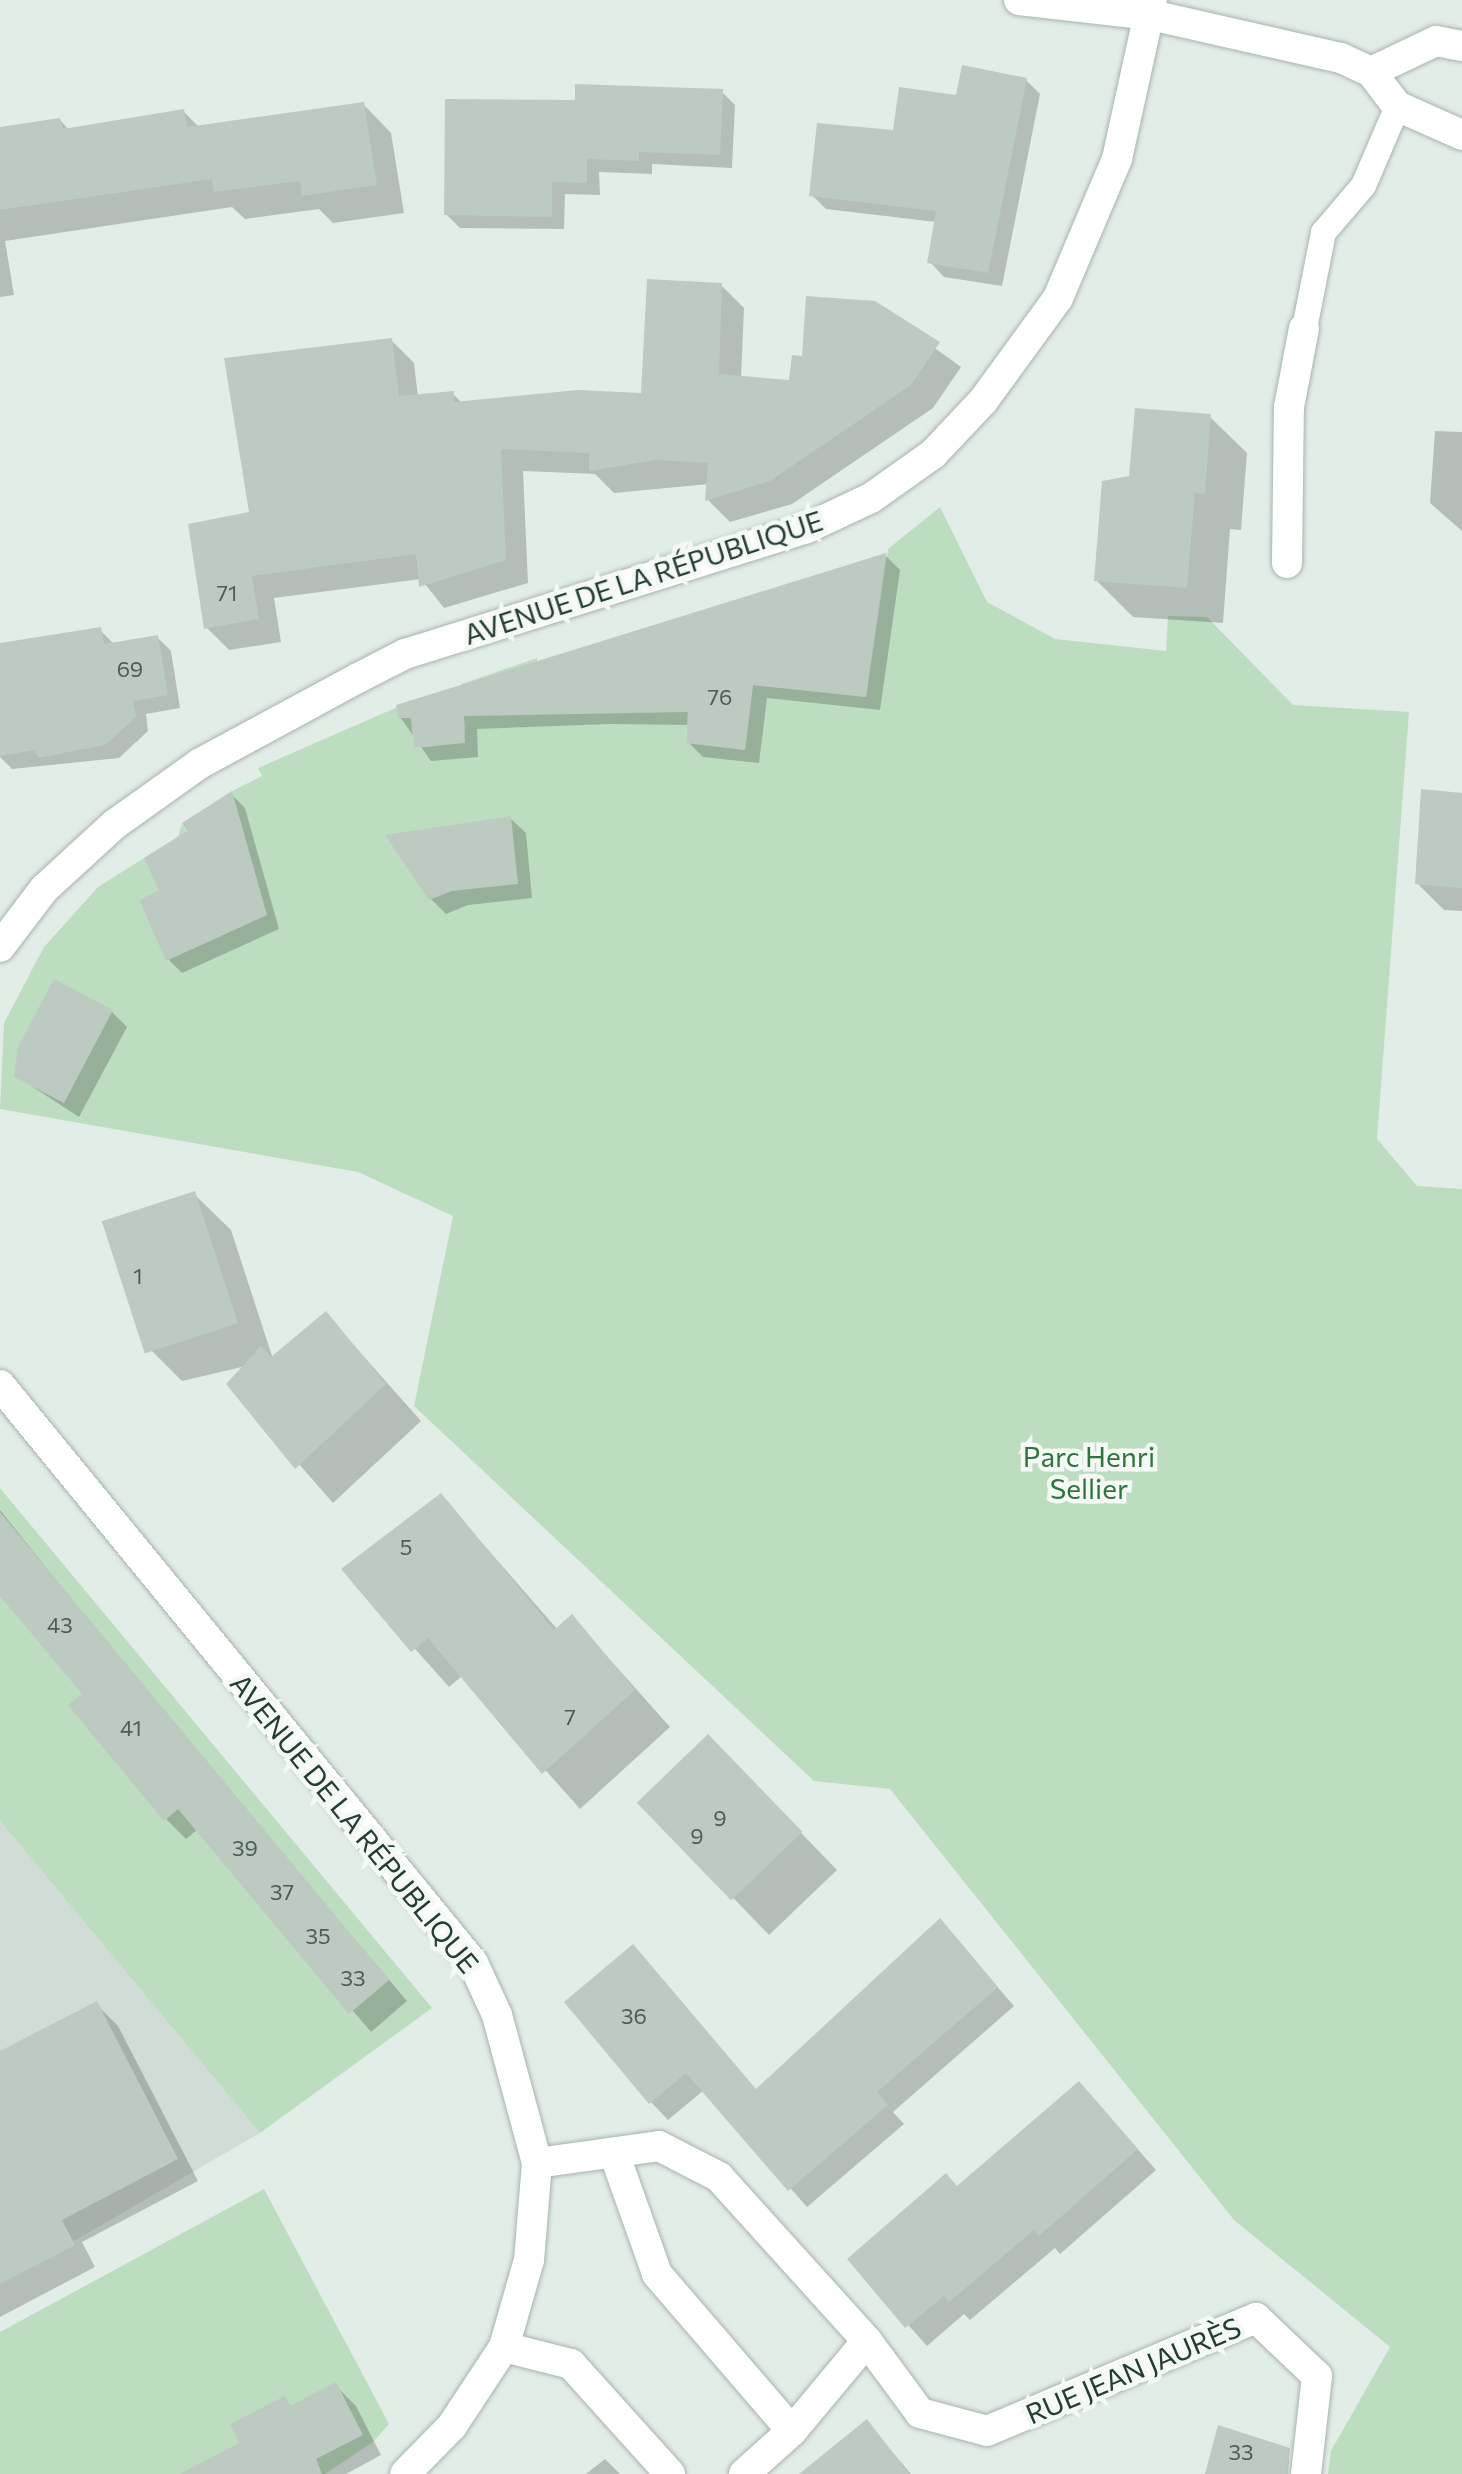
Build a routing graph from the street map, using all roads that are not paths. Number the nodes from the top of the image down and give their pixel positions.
1 (1019, 0) edge
2 (1152, 7) edge
3 (1462, 46) edge
4 (1371, 72) junction
5 (1397, 106) junction
6 (1462, 135) edge
7 (1304, 328) joint
8 (1287, 564) dead end
9 (0, 948) edge
10 (0, 1385) edge
11 (614, 2153) junction
12 (536, 2163) junction
13 (867, 2341) junction
14 (504, 2347) junction
15 (792, 2432) junction
16 (406, 2474) edge
17 (670, 2474) edge
18 (744, 2474) edge
19 (1306, 2474) edge

1 - 2 street
2 - 4 street
2 - 9 street, AVENUE DE LA RÉPUBLIQUE
3 - 4 street
4 - 5 street
5 - 6 street
5 - 7 lane
7 - 8 street
10 - 12 street, AVENUE DE LA RÉPUBLIQUE
11 - 12 street
11 - 13 street
11 - 15 street
12 - 14 street, AVENUE DE LA RÉPUBLIQUE
13 - 15 street
13 - 19 street, RUE JEAN JAURÈS
14 - 16 street, AVENUE DE LA RÉPUBLIQUE
14 - 17 street
15 - 18 street

